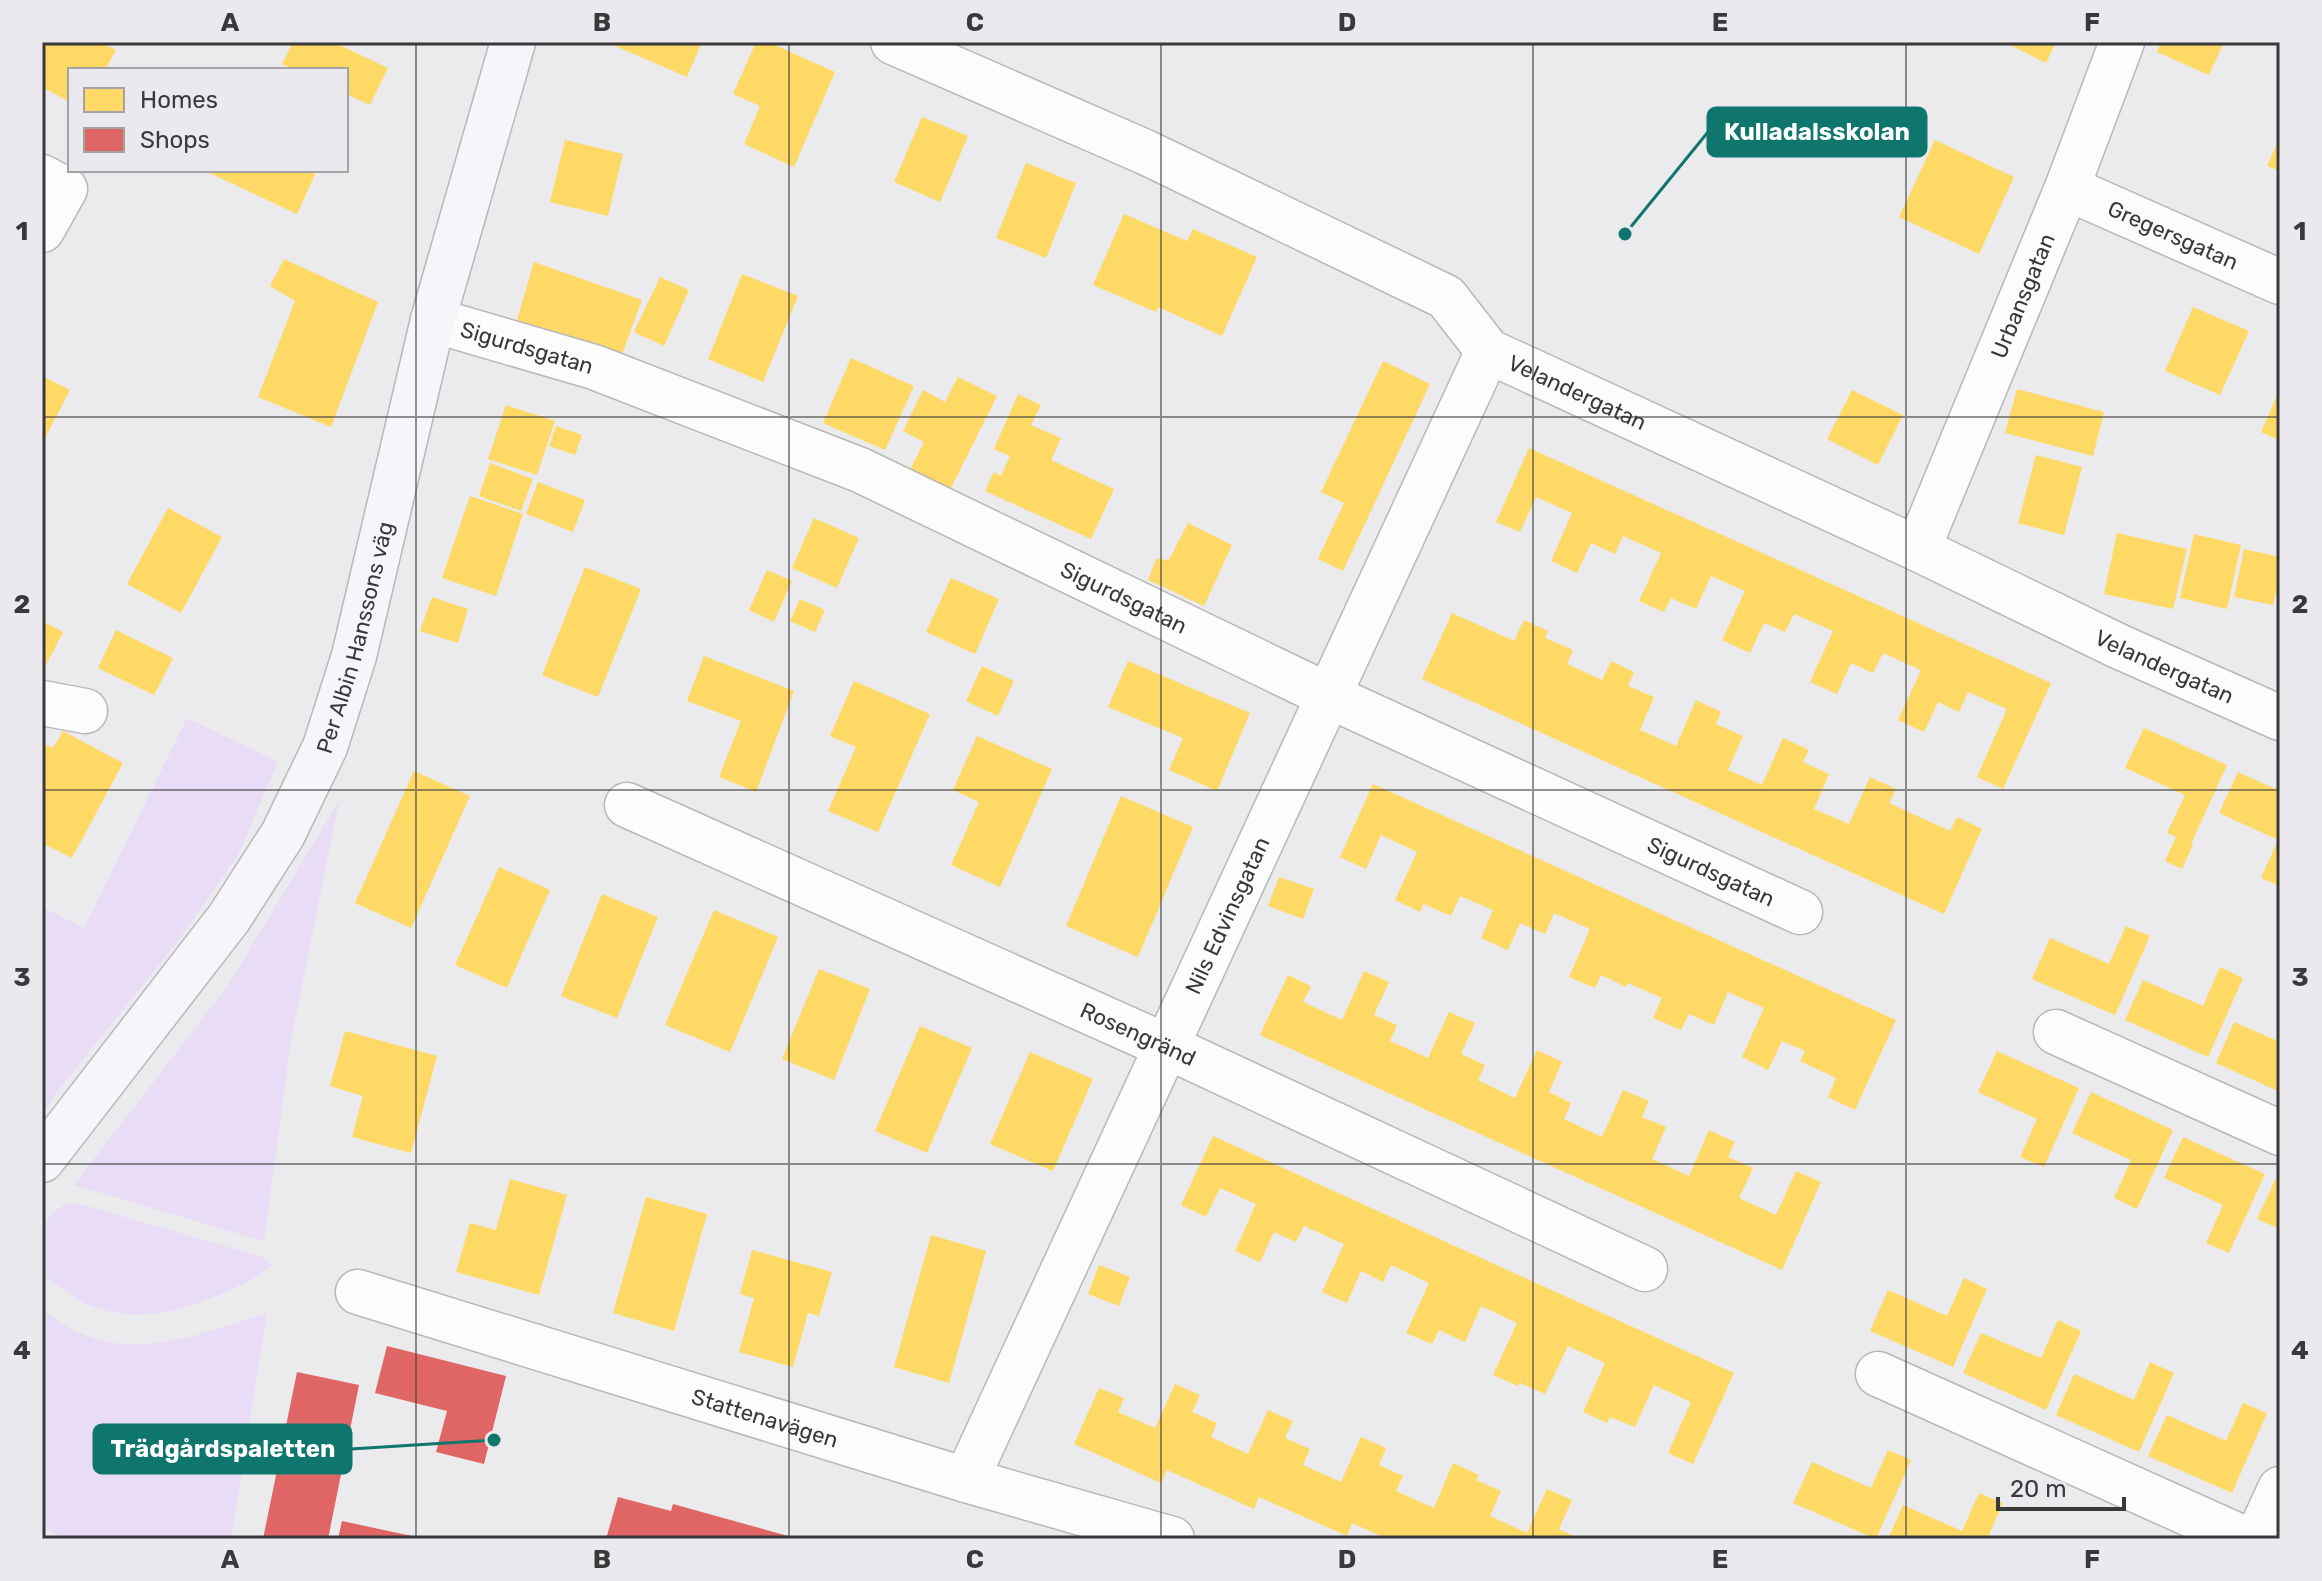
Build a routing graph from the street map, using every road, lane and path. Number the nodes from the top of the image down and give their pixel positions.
1 (513, 42) edge
2 (893, 42) edge
3 (2122, 42) edge
4 (42, 177) edge
5 (2067, 188) junction
6 (42, 230) edge
7 (2280, 282) edge
8 (433, 320) junction
9 (1488, 351) junction
10 (1918, 549) junction
11 (1329, 696) junction
12 (42, 703) edge
13 (85, 711) dead end
14 (2280, 718) edge
15 (627, 805) dead end
16 (1800, 912) dead end
17 (2056, 1032) dead end
18 (1168, 1047) junction
19 (2280, 1133) edge
20 (42, 1160) edge
21 (1645, 1269) dead end
22 (358, 1292) dead end
23 (1878, 1374) dead end
24 (966, 1480) junction
25 (2280, 1489) edge
26 (1172, 1539) edge
27 (2245, 1539) edge
28 (2257, 1539) edge

1 - 8 street, Per Albin Hanssons väg
2 - 9 street, Velandergatan
3 - 5 street, Urbansgatan
4 - 6 street
5 - 7 street, Gregersgatan
5 - 10 street, Urbansgatan
8 - 11 street, Sigurdsgatan
8 - 20 street, Per Albin Hanssons väg
9 - 10 street, Velandergatan
9 - 11 street, Nils Edvinsgatan
10 - 14 street, Velandergatan
11 - 16 street, Sigurdsgatan
11 - 18 street, Nils Edvinsgatan
12 - 13 street
15 - 18 street, Rosengränd
17 - 19 street
18 - 21 street, Rosengränd
18 - 24 street, Nils Edvinsgatan
22 - 24 street, Stattenavägen
23 - 27 street
24 - 26 street, Stattenavägen
25 - 28 street

